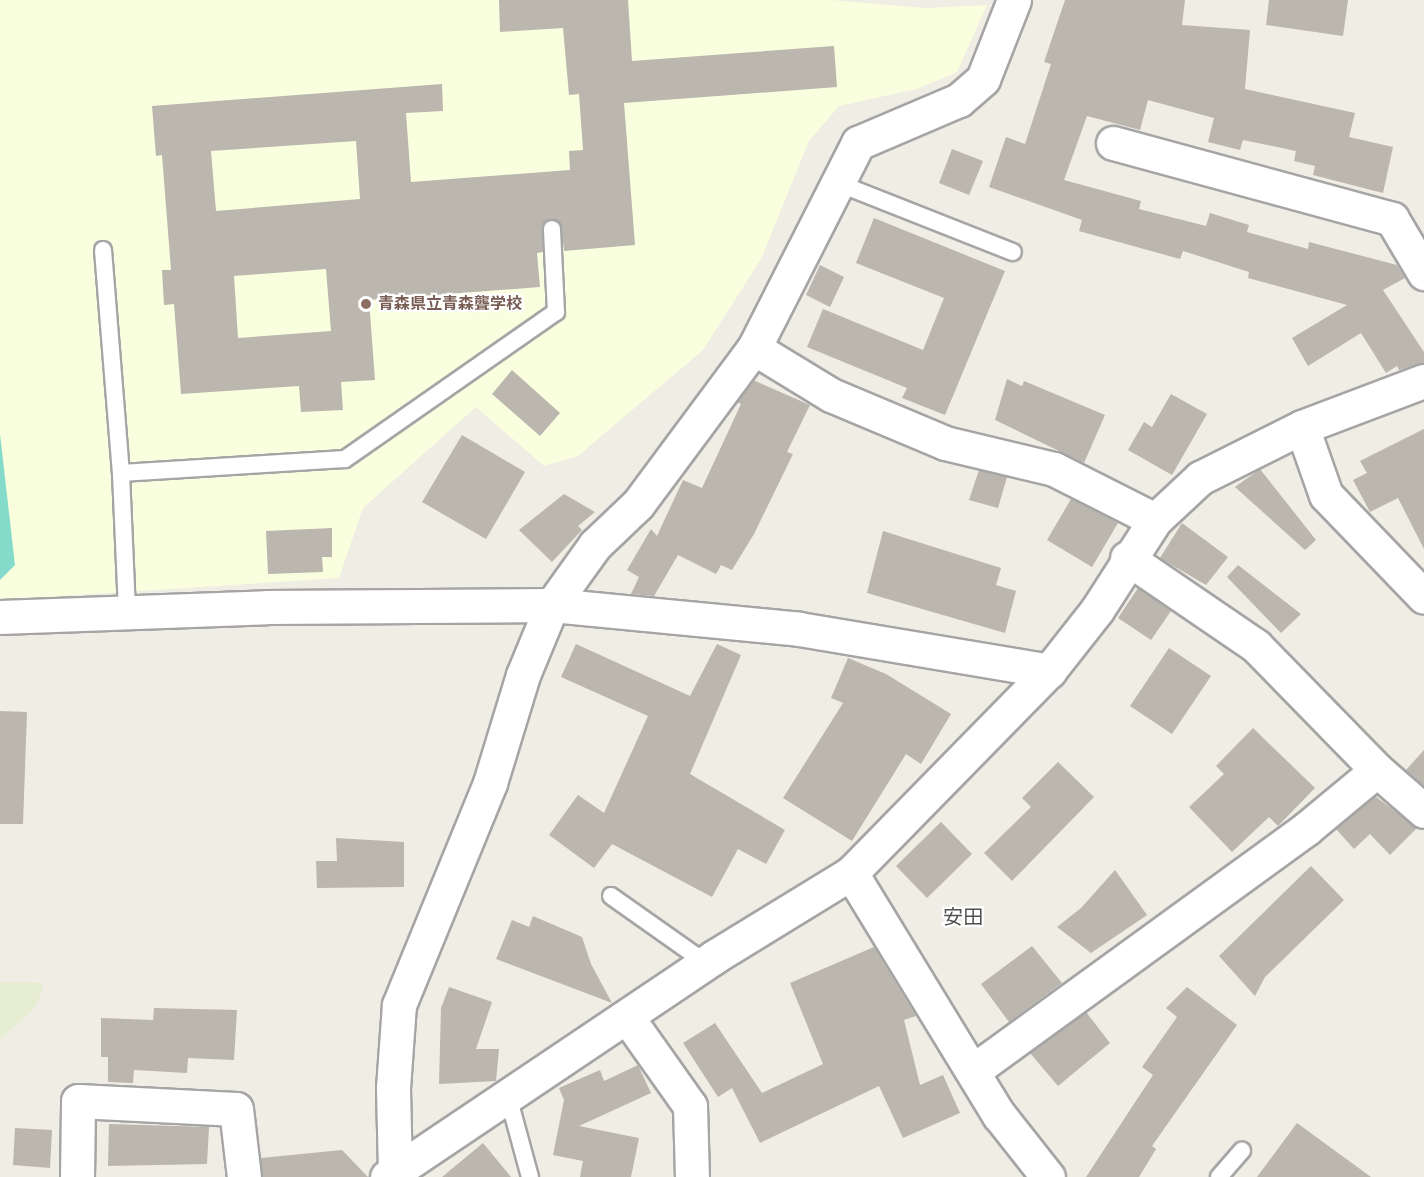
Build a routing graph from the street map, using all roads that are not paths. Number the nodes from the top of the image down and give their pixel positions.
1 (1014, 0) edge
2 (1113, 142) dead end
3 (835, 182) junction
4 (552, 229) dead end
5 (104, 250) dead end
6 (1013, 252) dead end
7 (1424, 273) edge
8 (754, 348) junction
9 (1424, 381) edge
10 (1302, 427) junction
11 (121, 473) junction
12 (1155, 520) junction
13 (1127, 558) junction
14 (1424, 597) edge
15 (552, 605) junction
16 (127, 611) junction
17 (0, 617) edge
18 (1049, 671) junction
19 (1377, 770) junction
20 (1424, 811) edge
21 (851, 873) junction
22 (611, 896) dead end
23 (706, 963) junction
24 (627, 1017) junction
25 (973, 1071) junction
26 (508, 1096) junction
27 (1242, 1151) dead end
28 (391, 1174) edge
29 (77, 1177) edge
30 (244, 1177) edge
31 (530, 1177) edge
32 (692, 1177) edge
33 (1048, 1177) edge
34 (1220, 1177) edge

1 - 3 street
2 - 7 street
3 - 6 lane
3 - 8 street
4 - 11 lane
5 - 11 lane
8 - 12 street
8 - 15 street
9 - 10 street
10 - 12 street
10 - 14 street
11 - 16 lane
12 - 13 street
13 - 18 street
13 - 19 street
15 - 16 street
15 - 18 street
15 - 28 street
16 - 17 street
18 - 21 street
19 - 20 street
19 - 25 street
21 - 23 street
21 - 25 street
22 - 23 lane
23 - 24 street
24 - 26 street
24 - 32 street
25 - 33 street
26 - 28 street
26 - 31 lane
27 - 34 lane
29 - 30 street

